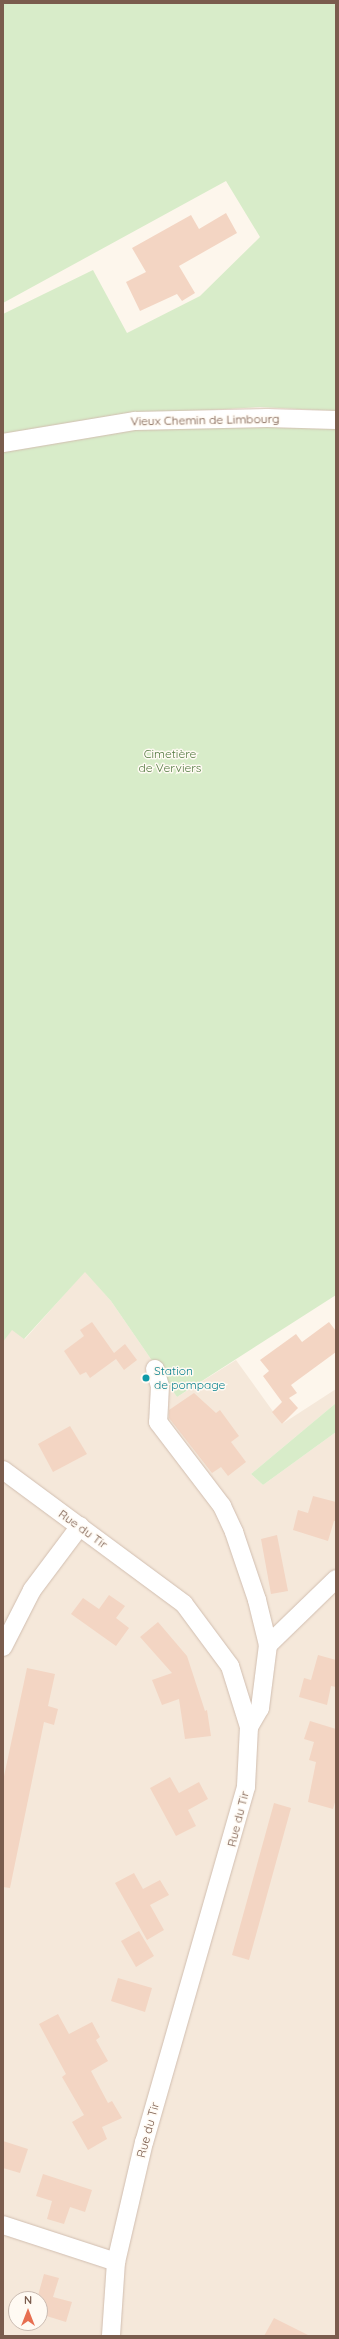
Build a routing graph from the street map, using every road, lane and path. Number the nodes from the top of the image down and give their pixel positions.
1 (336, 420) edge
2 (3, 444) edge
3 (155, 1369) dead end
4 (3, 1470) edge
5 (80, 1526) junction
6 (336, 1579) edge
7 (268, 1645) junction
8 (3, 1647) edge
9 (249, 1727) junction
10 (3, 2225) edge
11 (116, 2262) junction
12 (111, 2336) edge

1 - 2 street, Vieux Chemin de Limbourg
3 - 7 street
4 - 5 street, Rue du Tir
5 - 8 street
5 - 9 street, Rue du Tir
6 - 7 street
7 - 9 street
9 - 11 street, Rue du Tir
10 - 11 street
11 - 12 street, Rue du Tir

